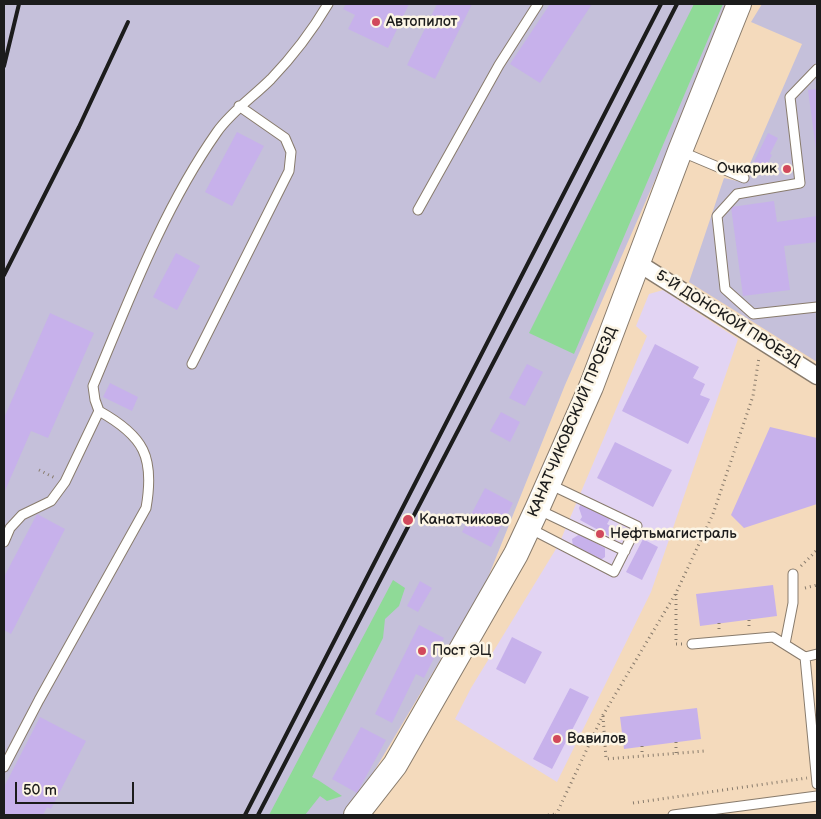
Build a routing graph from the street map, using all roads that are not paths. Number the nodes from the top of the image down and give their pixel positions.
1 (328, 4) edge
2 (538, 4) edge
3 (739, 4) edge
4 (817, 69) edge
5 (239, 106) junction
6 (680, 151) junction
7 (744, 178) dead end
8 (418, 210) dead end
9 (638, 263) junction
10 (817, 307) edge
11 (192, 364) dead end
12 (817, 376) edge
13 (99, 411) junction
14 (549, 484) junction
15 (533, 518) junction
16 (4, 542) edge
17 (625, 551) junction
18 (793, 574) road end
19 (692, 644) road end
20 (786, 644) junction
21 (817, 654) edge
22 (805, 657) junction
23 (4, 767) edge
24 (817, 780) edge
25 (817, 796) edge
26 (356, 815) edge
27 (673, 815) edge

1 - 5 lane
2 - 8 lane
3 - 6 street, КАНАТЧИКОВСКИЙ ПРОЕЗД
4 - 10 lane
5 - 11 lane
5 - 13 lane
6 - 7 lane
6 - 9 street, КАНАТЧИКОВСКИЙ ПРОЕЗД
9 - 12 street, 5-Й ДОНСКОЙ ПРОЕЗД
9 - 14 street, КАНАТЧИКОВСКИЙ ПРОЕЗД
13 - 16 lane
13 - 23 lane
14 - 15 street, КАНАТЧИКОВСКИЙ ПРОЕЗД
14 - 17 lane
15 - 17 lane
15 - 17 lane
15 - 26 street, КАНАТЧИКОВСКИЙ ПРОЕЗД
18 - 20 lane
19 - 20 lane
20 - 22 lane
21 - 22 lane
22 - 24 lane
25 - 27 lane

